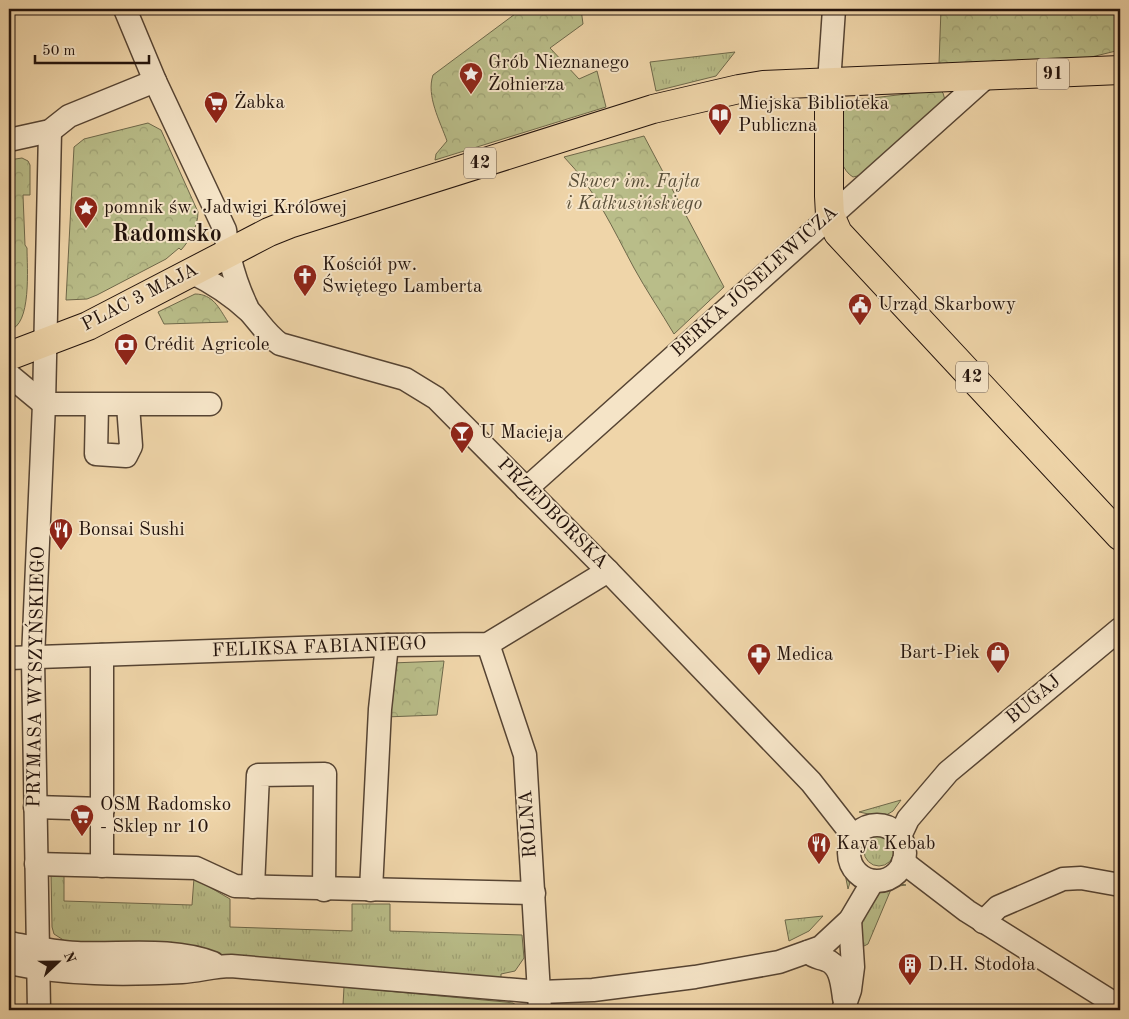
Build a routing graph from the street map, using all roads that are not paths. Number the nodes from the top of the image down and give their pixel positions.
1 (126, 9) edge
2 (834, 9) edge
3 (1120, 70) edge
4 (985, 78) junction
5 (155, 81) junction
6 (829, 83) junction
7 (50, 131) junction
8 (9, 140) edge
9 (830, 215) junction
10 (228, 254) junction
11 (191, 272) junction
12 (251, 314) junction
13 (45, 344) junction
14 (9, 356) edge
15 (9, 375) edge
16 (44, 404) junction
17 (210, 404) dead end
18 (97, 405) junction
19 (128, 405) junction
20 (526, 488) junction
21 (1120, 536) edge
22 (608, 571) junction
23 (1120, 628) edge
24 (387, 644) junction
25 (488, 644) junction
26 (102, 655) junction
27 (9, 658) edge
28 (33, 658) junction
29 (35, 807) junction
30 (103, 809) junction
31 (877, 831) junction
32 (36, 864) junction
33 (102, 866) junction
34 (899, 868) junction
35 (865, 877) junction
36 (1120, 885) edge
37 (253, 887) junction
38 (324, 890) junction
39 (372, 890) junction
40 (534, 893) junction
41 (975, 917) junction
42 (850, 920) junction
43 (9, 942) edge
44 (808, 952) junction
45 (39, 959) junction
46 (9, 963) edge
47 (540, 1001) edge
48 (844, 1006) edge
49 (1120, 1007) edge
50 (39, 1010) edge

1 - 5 street
2 - 6 street
3 - 4 main road, 91
4 - 6 main road, 91
4 - 9 street, BERKA JOSELEWICZA
5 - 7 street
5 - 10 street
6 - 9 main road, 42
6 - 10 main road, 42
7 - 8 street
7 - 13 street
9 - 20 street, BERKA JOSELEWICZA
9 - 21 main road, 42
10 - 11 main road, PLAC 3 MAJA / 42
10 - 12 street, PRZEDBORSKA
11 - 12 street, PRZEDBORSKA
11 - 13 main road, PLAC 3 MAJA / 42
12 - 20 street, PRZEDBORSKA
13 - 14 main road, PLAC 3 MAJA / 42
13 - 16 street, PRYMASA WYSZYŃSKIEGO
15 - 16 street
16 - 18 street
16 - 28 street, PRYMASA WYSZYŃSKIEGO
17 - 19 street
18 - 19 street
18 - 19 street
20 - 22 street, PRZEDBORSKA
22 - 25 street
22 - 31 street, PRZEDBORSKA
23 - 31 street, BUGAJ
24 - 25 street, FELIKSA FABIANIEGO
24 - 26 street, FELIKSA FABIANIEGO
24 - 39 street
25 - 40 street, ROLNA
26 - 28 street, FELIKSA FABIANIEGO
26 - 30 street
27 - 28 street, FELIKSA FABIANIEGO
28 - 29 street, PRYMASA WYSZYŃSKIEGO
29 - 30 street
29 - 32 street, PRYMASA WYSZYŃSKIEGO
30 - 33 street
31 - 34 street
31 - 35 street
32 - 33 street
32 - 45 street, PRYMASA WYSZYŃSKIEGO
33 - 37 street
34 - 35 street
34 - 41 street
35 - 42 street
35 - 44 street
36 - 41 street
37 - 38 street
37 - 38 street
38 - 39 street
39 - 40 street
40 - 47 street, ROLNA
41 - 49 street
42 - 44 street
42 - 48 street
43 - 45 street
44 - 47 street
44 - 48 street
45 - 46 street
45 - 47 street
45 - 50 street, PRYMASA WYSZYŃSKIEGO

